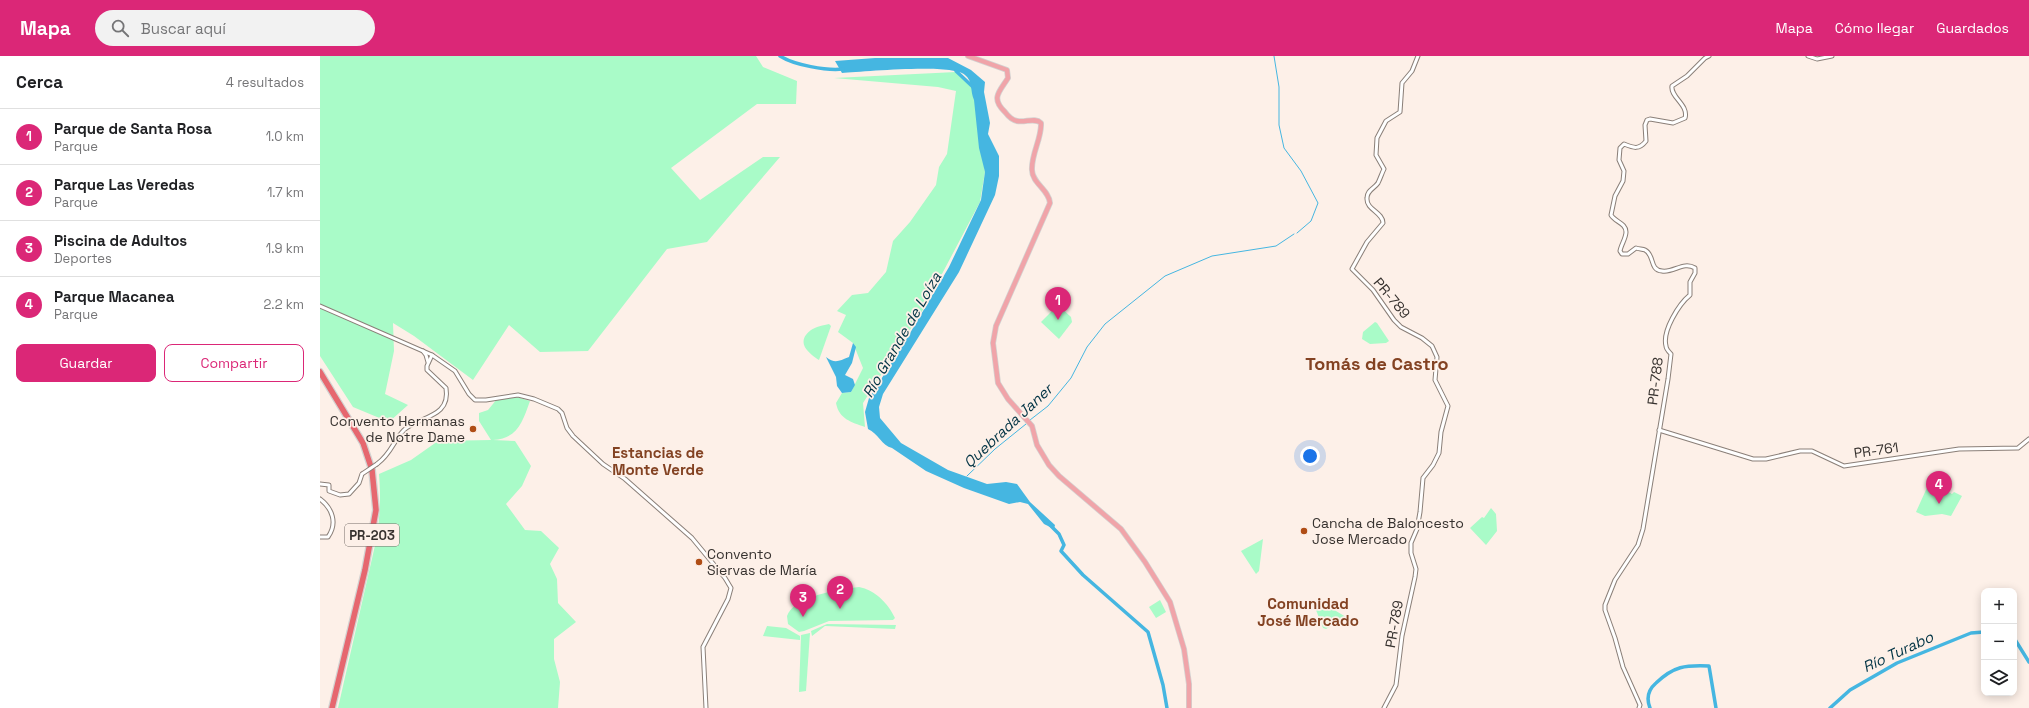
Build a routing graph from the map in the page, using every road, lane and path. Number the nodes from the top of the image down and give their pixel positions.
1 (968, 56) edge
2 (1418, 56) edge
3 (1709, 56) edge
4 (1808, 56) edge
5 (1832, 56) edge
6 (320, 306) edge
7 (420, 349) junction
8 (432, 355) junction
9 (440, 360) junction
10 (428, 364) junction
11 (320, 372) edge
12 (320, 377) edge
13 (1659, 430) junction
14 (2029, 439) edge
15 (320, 484) edge
16 (320, 499) edge
17 (320, 537) edge
18 (331, 708) edge
19 (706, 708) edge
20 (1189, 708) edge
21 (1384, 708) edge
22 (1639, 708) edge

1 - 20 main road
2 - 21 street, PR-789 / PR-789
3 - 13 street, PR-788 / PR-788
4 - 5 street
6 - 7 street
7 - 8 street
7 - 10 street
8 - 9 street
8 - 10 street
9 - 10 street
9 - 19 street
10 - 15 street, bridge
11 - 18 highway, PR-203
12 - 18 highway, PR-203
13 - 14 street, PR-761 / PR-761
13 - 22 street, PR-788 / PR-788
16 - 17 street

